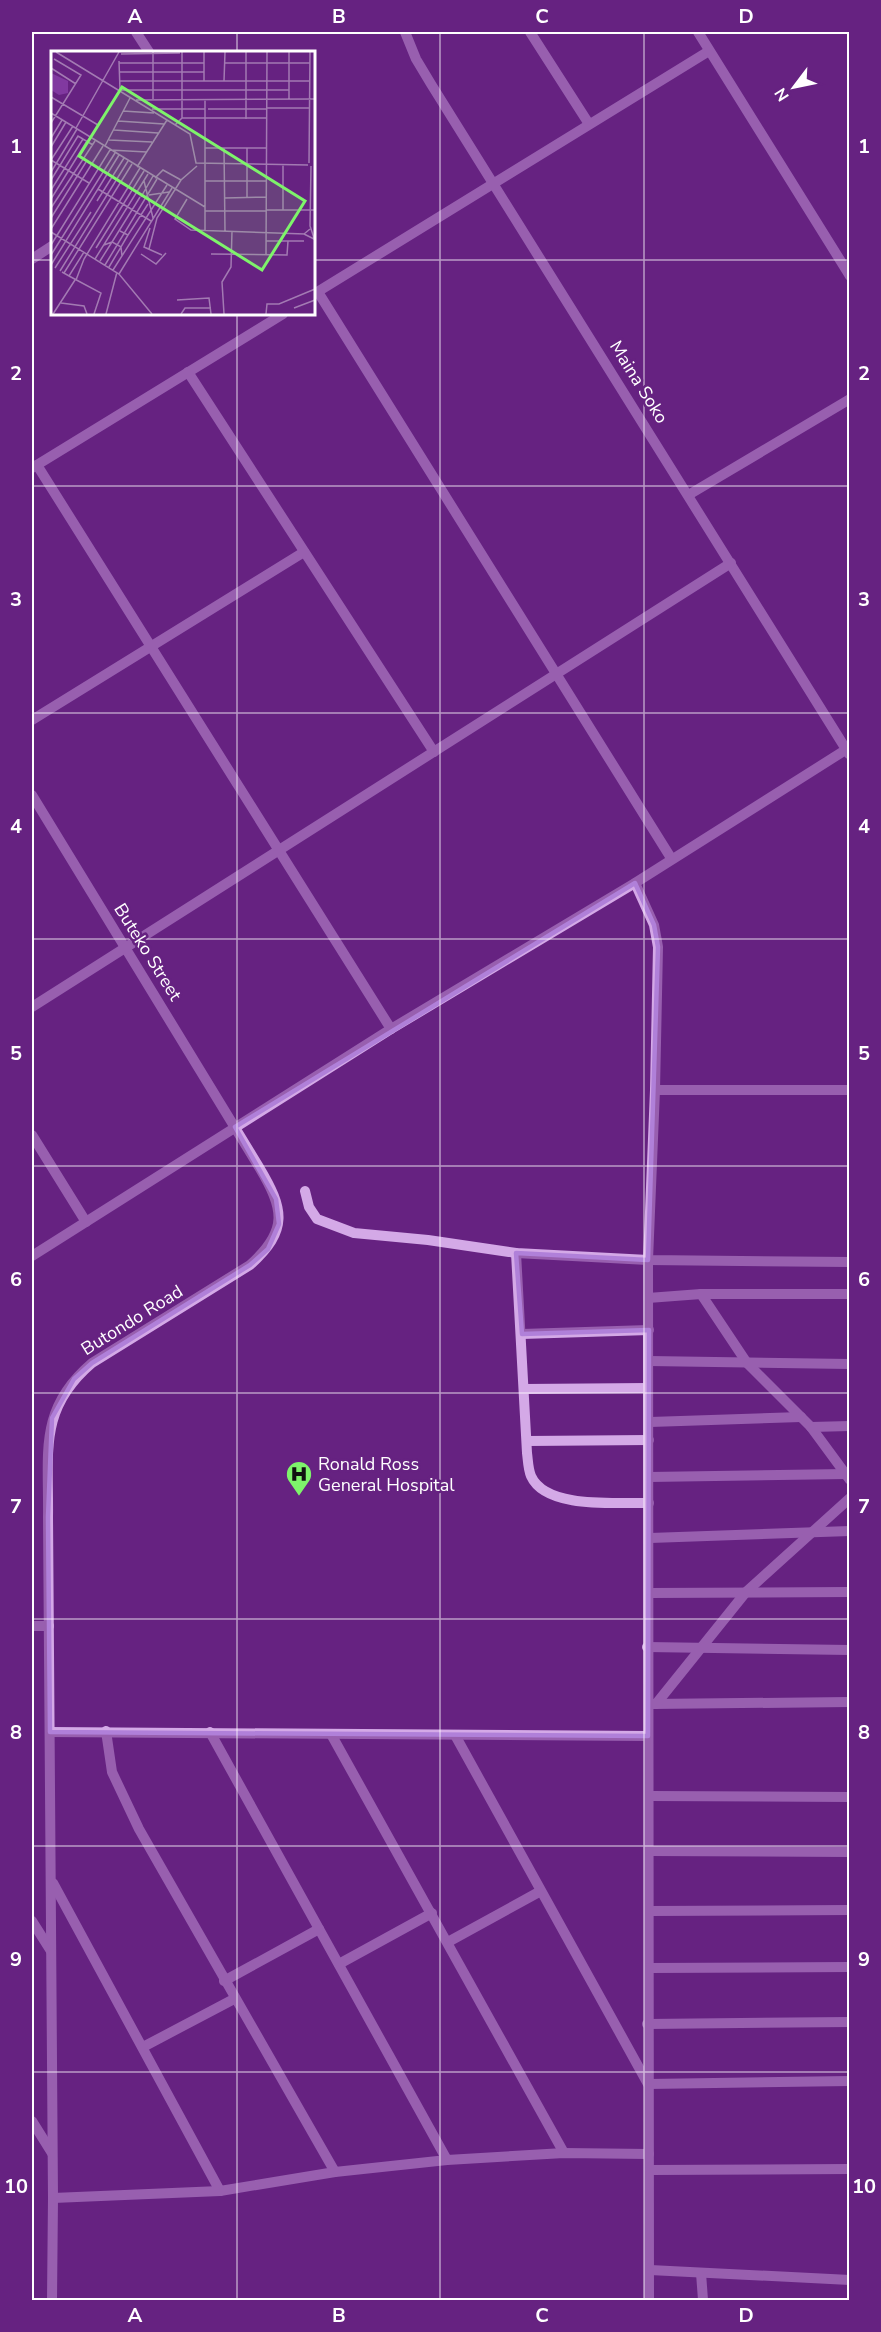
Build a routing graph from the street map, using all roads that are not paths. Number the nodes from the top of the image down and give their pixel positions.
1 (136, 32) edge
2 (405, 32) edge
3 (530, 32) edge
4 (698, 32) edge
5 (148, 51) edge
6 (709, 51) junction
7 (589, 124) junction
8 (494, 183) junction
9 (51, 247) edge
10 (32, 259) edge
11 (849, 276) edge
12 (316, 293) edge
13 (281, 315) edge
14 (188, 372) junction
15 (849, 399) edge
16 (34, 466) edge
17 (690, 494) junction
18 (304, 552) junction
19 (731, 563) junction
20 (152, 645) junction
21 (557, 674) junction
22 (32, 720) edge
23 (434, 752) junction
24 (848, 752) edge
25 (32, 795) edge
26 (279, 849) junction
27 (671, 858) junction
28 (635, 883) junction
29 (126, 947) junction
30 (32, 1007) edge
31 (391, 1029) junction
32 (655, 1090) junction
33 (849, 1090) edge
34 (234, 1127) junction
35 (32, 1135) edge
36 (305, 1191) dead end
37 (86, 1222) junction
38 (516, 1253) junction
39 (32, 1256) edge
40 (648, 1260) junction
41 (849, 1262) edge
42 (701, 1294) junction
43 (849, 1294) edge
44 (648, 1298) junction
45 (649, 1330) junction
46 (522, 1334) junction
47 (649, 1361) junction
48 (747, 1363) junction
49 (849, 1364) edge
50 (648, 1388) junction
51 (524, 1389) junction
52 (801, 1417) junction
53 (650, 1422) junction
54 (849, 1426) edge
55 (811, 1427) junction
56 (649, 1440) junction
57 (527, 1441) junction
58 (847, 1476) edge
59 (649, 1477) junction
60 (849, 1498) edge
61 (650, 1503) junction
62 (812, 1531) junction
63 (849, 1531) edge
64 (650, 1538) junction
65 (746, 1592) junction
66 (849, 1592) edge
67 (649, 1593) junction
68 (32, 1626) edge
69 (49, 1626) junction
70 (647, 1647) junction
71 (700, 1647) junction
72 (849, 1650) edge
73 (849, 1702) edge
74 (652, 1704) junction
75 (106, 1731) junction
76 (50, 1732) junction
77 (210, 1732) junction
78 (331, 1734) junction
79 (455, 1735) junction
80 (648, 1736) junction
81 (650, 1796) junction
82 (849, 1797) edge
83 (650, 1851) junction
84 (849, 1852) edge
85 (51, 1880) junction
86 (539, 1892) junction
87 (849, 1910) edge
88 (649, 1911) junction
89 (432, 1913) junction
90 (32, 1921) edge
91 (320, 1929) junction
92 (448, 1942) junction
93 (52, 1953) junction
94 (339, 1964) junction
95 (849, 1967) edge
96 (649, 1968) junction
97 (224, 1981) junction
98 (234, 1999) junction
99 (849, 2022) edge
100 (647, 2024) junction
101 (143, 2048) junction
102 (849, 2081) edge
103 (648, 2084) junction
104 (32, 2121) edge
105 (564, 2153) junction
106 (53, 2154) junction
107 (648, 2154) junction
108 (447, 2160) junction
109 (849, 2169) edge
110 (650, 2170) junction
111 (335, 2172) junction
112 (220, 2191) junction
113 (54, 2198) junction
114 (650, 2270) junction
115 (701, 2273) junction
116 (849, 2280) edge
117 (52, 2301) edge
118 (649, 2301) edge
119 (703, 2301) edge

1 - 5 street
2 - 8 street, Maina Soko
3 - 7 street
4 - 6 street
6 - 7 street
6 - 11 street
7 - 8 street
8 - 12 street
8 - 17 street, Maina Soko
9 - 10 street
12 - 21 street
13 - 14 street
14 - 16 street
14 - 18 street
15 - 17 street
16 - 20 street
17 - 19 street, Maina Soko
18 - 20 street
18 - 23 street
19 - 21 street
19 - 24 street, Maina Soko
20 - 22 street
20 - 26 street
21 - 23 street
21 - 27 street
23 - 26 street
24 - 27 street
25 - 29 street, Buteko Street
26 - 29 street
26 - 31 street
27 - 28 street
28 - 31 street
28 - 32 street
29 - 30 street
29 - 34 street, Buteko Street
31 - 34 street
32 - 33 street
32 - 40 street
34 - 37 street
34 - 69 street, Butondo Road
35 - 37 street
36 - 38 street
37 - 39 street
38 - 40 street
38 - 46 street
40 - 41 street
40 - 44 street
42 - 43 street
42 - 44 street
42 - 48 street
44 - 45 street
45 - 46 street
45 - 47 street
46 - 51 street
47 - 48 street
47 - 50 street
48 - 49 street
48 - 52 street
50 - 51 street
50 - 53 street
51 - 57 street
52 - 53 street
52 - 55 street
53 - 56 street
54 - 55 street
55 - 58 street
56 - 57 street
56 - 59 street
57 - 61 street
58 - 59 street
59 - 61 street
60 - 62 street
61 - 64 street
62 - 63 street
62 - 64 street
62 - 65 street
64 - 67 street
65 - 66 street
65 - 67 street
65 - 71 street
67 - 70 street
68 - 69 street
69 - 76 street, Butondo Road
70 - 71 street
70 - 74 street
71 - 72 street
71 - 74 street
73 - 74 street
74 - 80 street
75 - 76 street
75 - 77 street
75 - 97 street
76 - 85 street, Butondo Road
77 - 78 street
77 - 91 street
78 - 79 street
78 - 89 street
79 - 80 street
79 - 86 street
80 - 81 street
81 - 82 street
81 - 83 street
83 - 84 street
83 - 88 street
85 - 93 street, Butondo Road
85 - 101 street
86 - 92 street
86 - 103 street
87 - 88 street
88 - 96 street
89 - 92 street
89 - 94 street
90 - 93 street
91 - 94 street
91 - 97 street
92 - 105 street
93 - 106 street, Butondo Road
94 - 108 street
95 - 96 street
96 - 100 street
97 - 98 street
98 - 101 street
98 - 111 street
99 - 100 street
100 - 103 street
101 - 112 street
102 - 103 street
103 - 107 street
104 - 106 street
105 - 107 street
105 - 108 street
106 - 113 street, Butondo Road
107 - 110 street
108 - 111 street
109 - 110 street
110 - 114 street
111 - 112 street
112 - 113 street
113 - 117 street, Butondo Road
114 - 115 street
114 - 118 street
115 - 116 street
115 - 119 street

